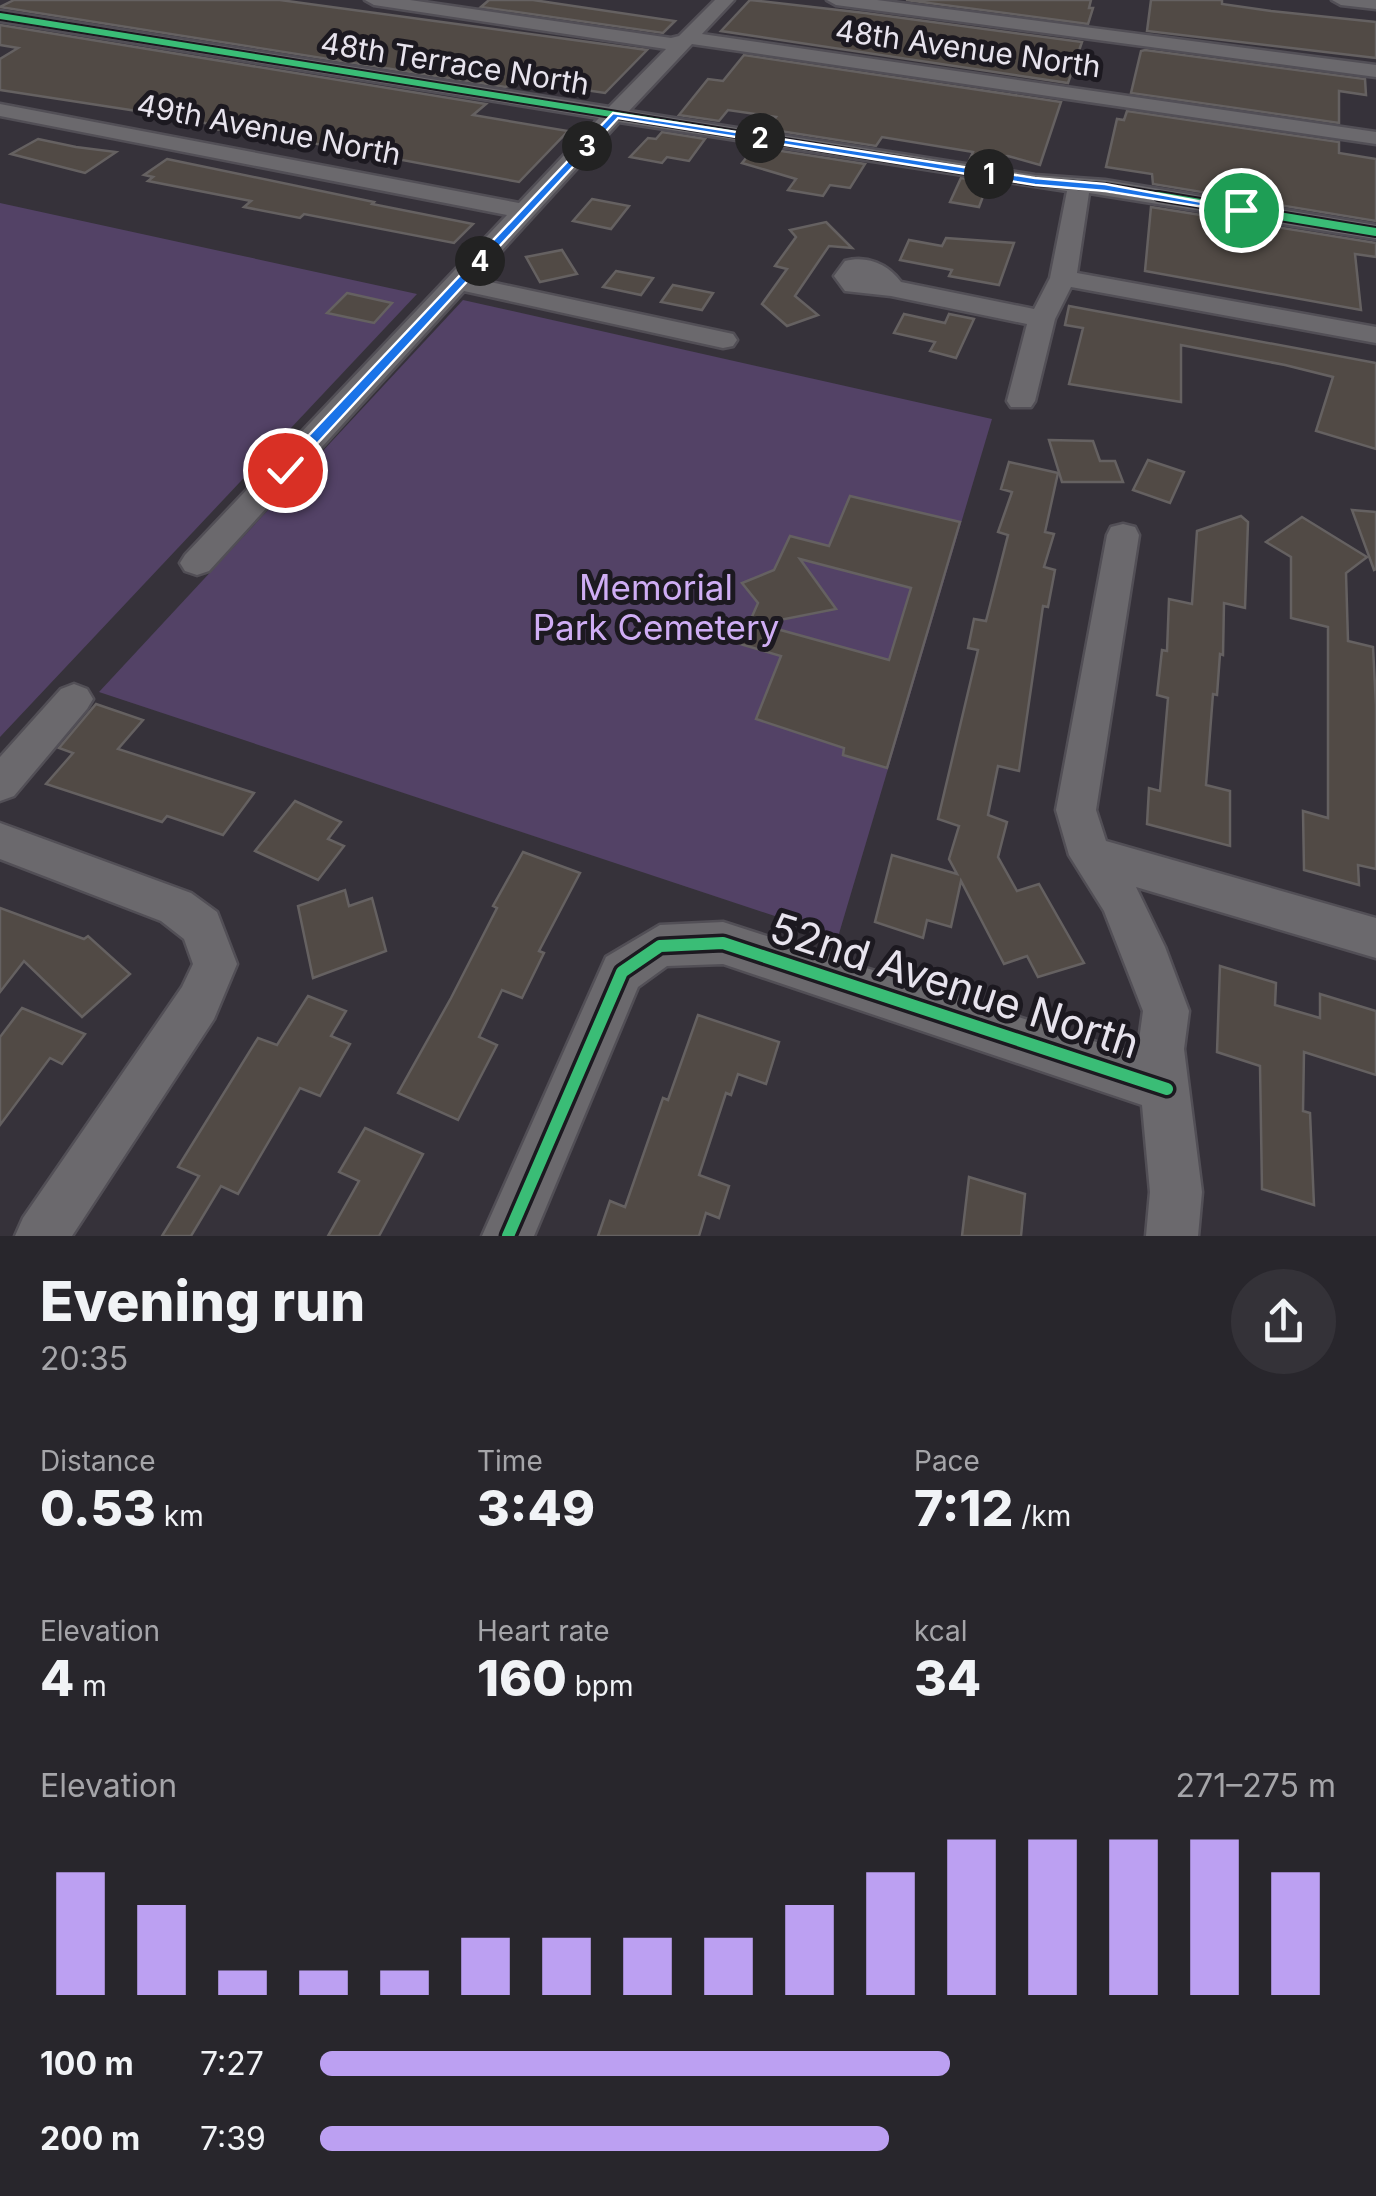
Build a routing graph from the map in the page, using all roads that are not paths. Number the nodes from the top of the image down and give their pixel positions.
1 (374, 0) edge
2 (726, 0) edge
3 (836, 0) edge
4 (1341, 0) edge
5 (1376, 4) edge
6 (0, 16) edge
7 (691, 38) junction
8 (1376, 71) edge
9 (0, 110) edge
10 (616, 115) junction
11 (1376, 138) edge
12 (1079, 186) junction
13 (526, 210) junction
14 (1376, 232) edge
15 (1063, 278) junction
16 (461, 283) junction
17 (890, 288) dead end
18 (1042, 319) junction
19 (1376, 335) edge
20 (723, 340) dead end
21 (1021, 401) dead end
22 (1123, 535) dead end
23 (197, 563) dead end
24 (74, 699) dead end
25 (0, 784) edge
26 (0, 841) edge
27 (1090, 855) junction
28 (1376, 938) edge
29 (1167, 1090) junction
30 (40, 1236) edge
31 (508, 1236) edge
32 (1172, 1236) edge

1 - 7 street, 48th Avenue North
2 - 7 street
3 - 8 street
4 - 5 street
6 - 10 street, 48th Terrace North
7 - 10 street
7 - 11 street, 48th Avenue North
9 - 13 street, 49th Avenue North
10 - 12 street, 48th Terrace North
10 - 13 street
12 - 14 street, 48th Terrace North
12 - 15 street
13 - 16 street
15 - 18 street
15 - 19 street
16 - 20 street
16 - 23 street
17 - 18 street
18 - 21 street
22 - 27 street
24 - 25 street
26 - 30 street
27 - 28 street
27 - 29 street
29 - 31 street, 52nd Avenue North
29 - 32 street

